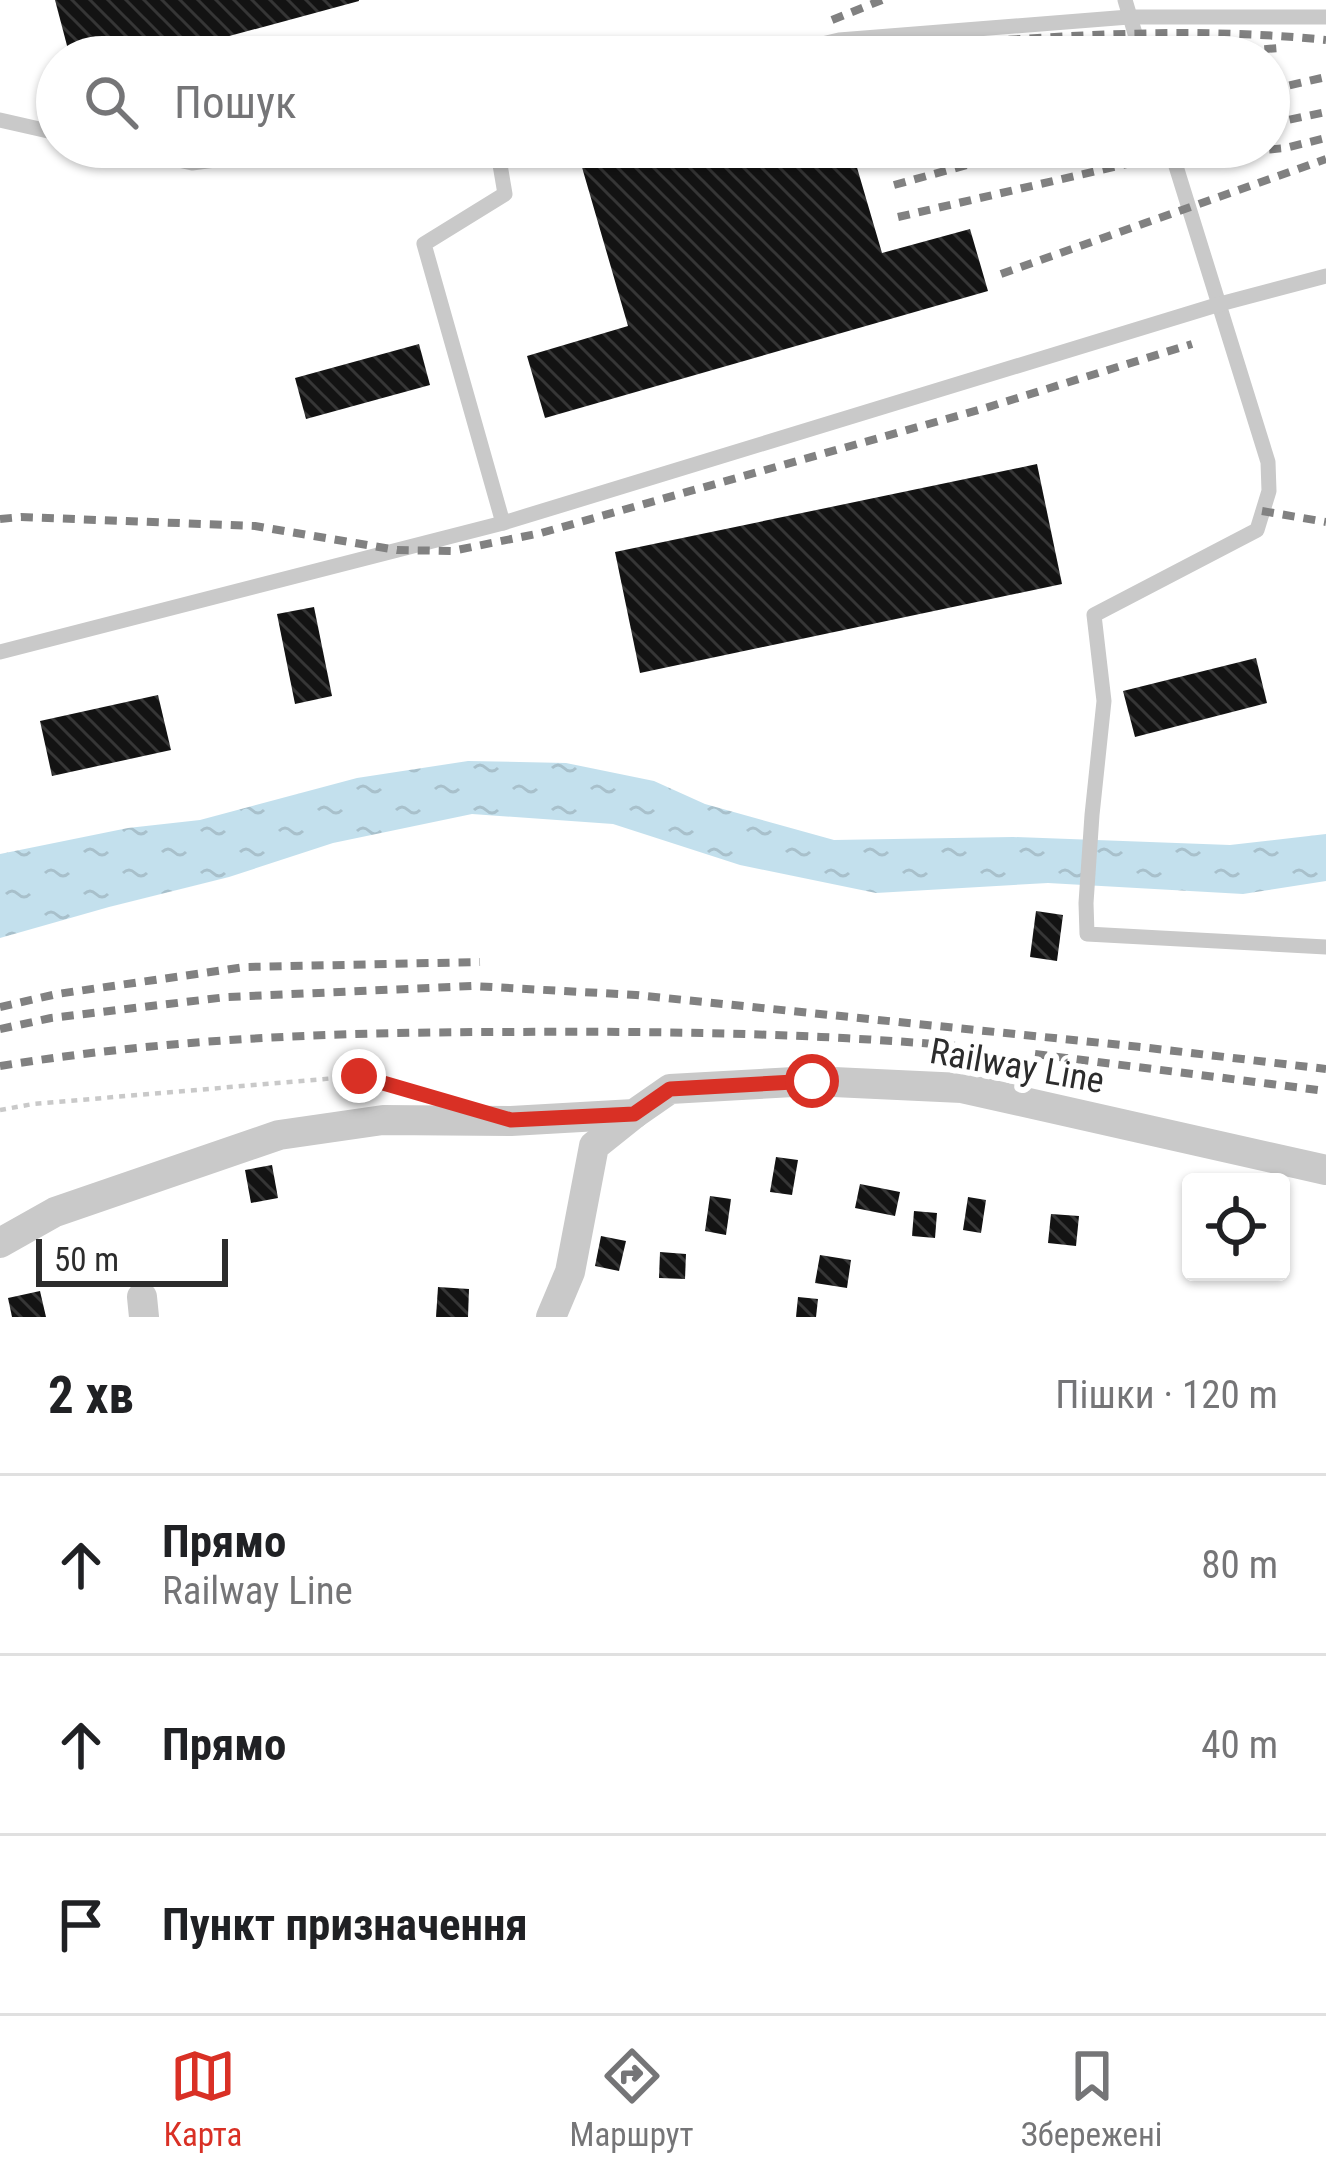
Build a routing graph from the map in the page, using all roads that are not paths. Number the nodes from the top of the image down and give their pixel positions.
1 (1127, 9) edge
2 (1326, 16) edge
3 (876, 36) edge
4 (0, 120) edge
5 (36, 128) edge
6 (501, 168) edge
7 (1177, 168) edge
8 (1326, 276) edge
9 (1220, 304) junction
10 (502, 523) junction
11 (0, 652) edge
12 (1326, 947) edge
13 (634, 1114) junction
14 (1326, 1170) edge
15 (0, 1243) edge
16 (551, 1317) edge

1 - 2 lane
1 - 3 lane
4 - 5 lane
6 - 10 lane
7 - 9 lane
8 - 9 lane
9 - 10 lane
9 - 12 lane
10 - 11 lane
13 - 14 street, Railway Line
13 - 15 street, Railway Line
13 - 16 street

